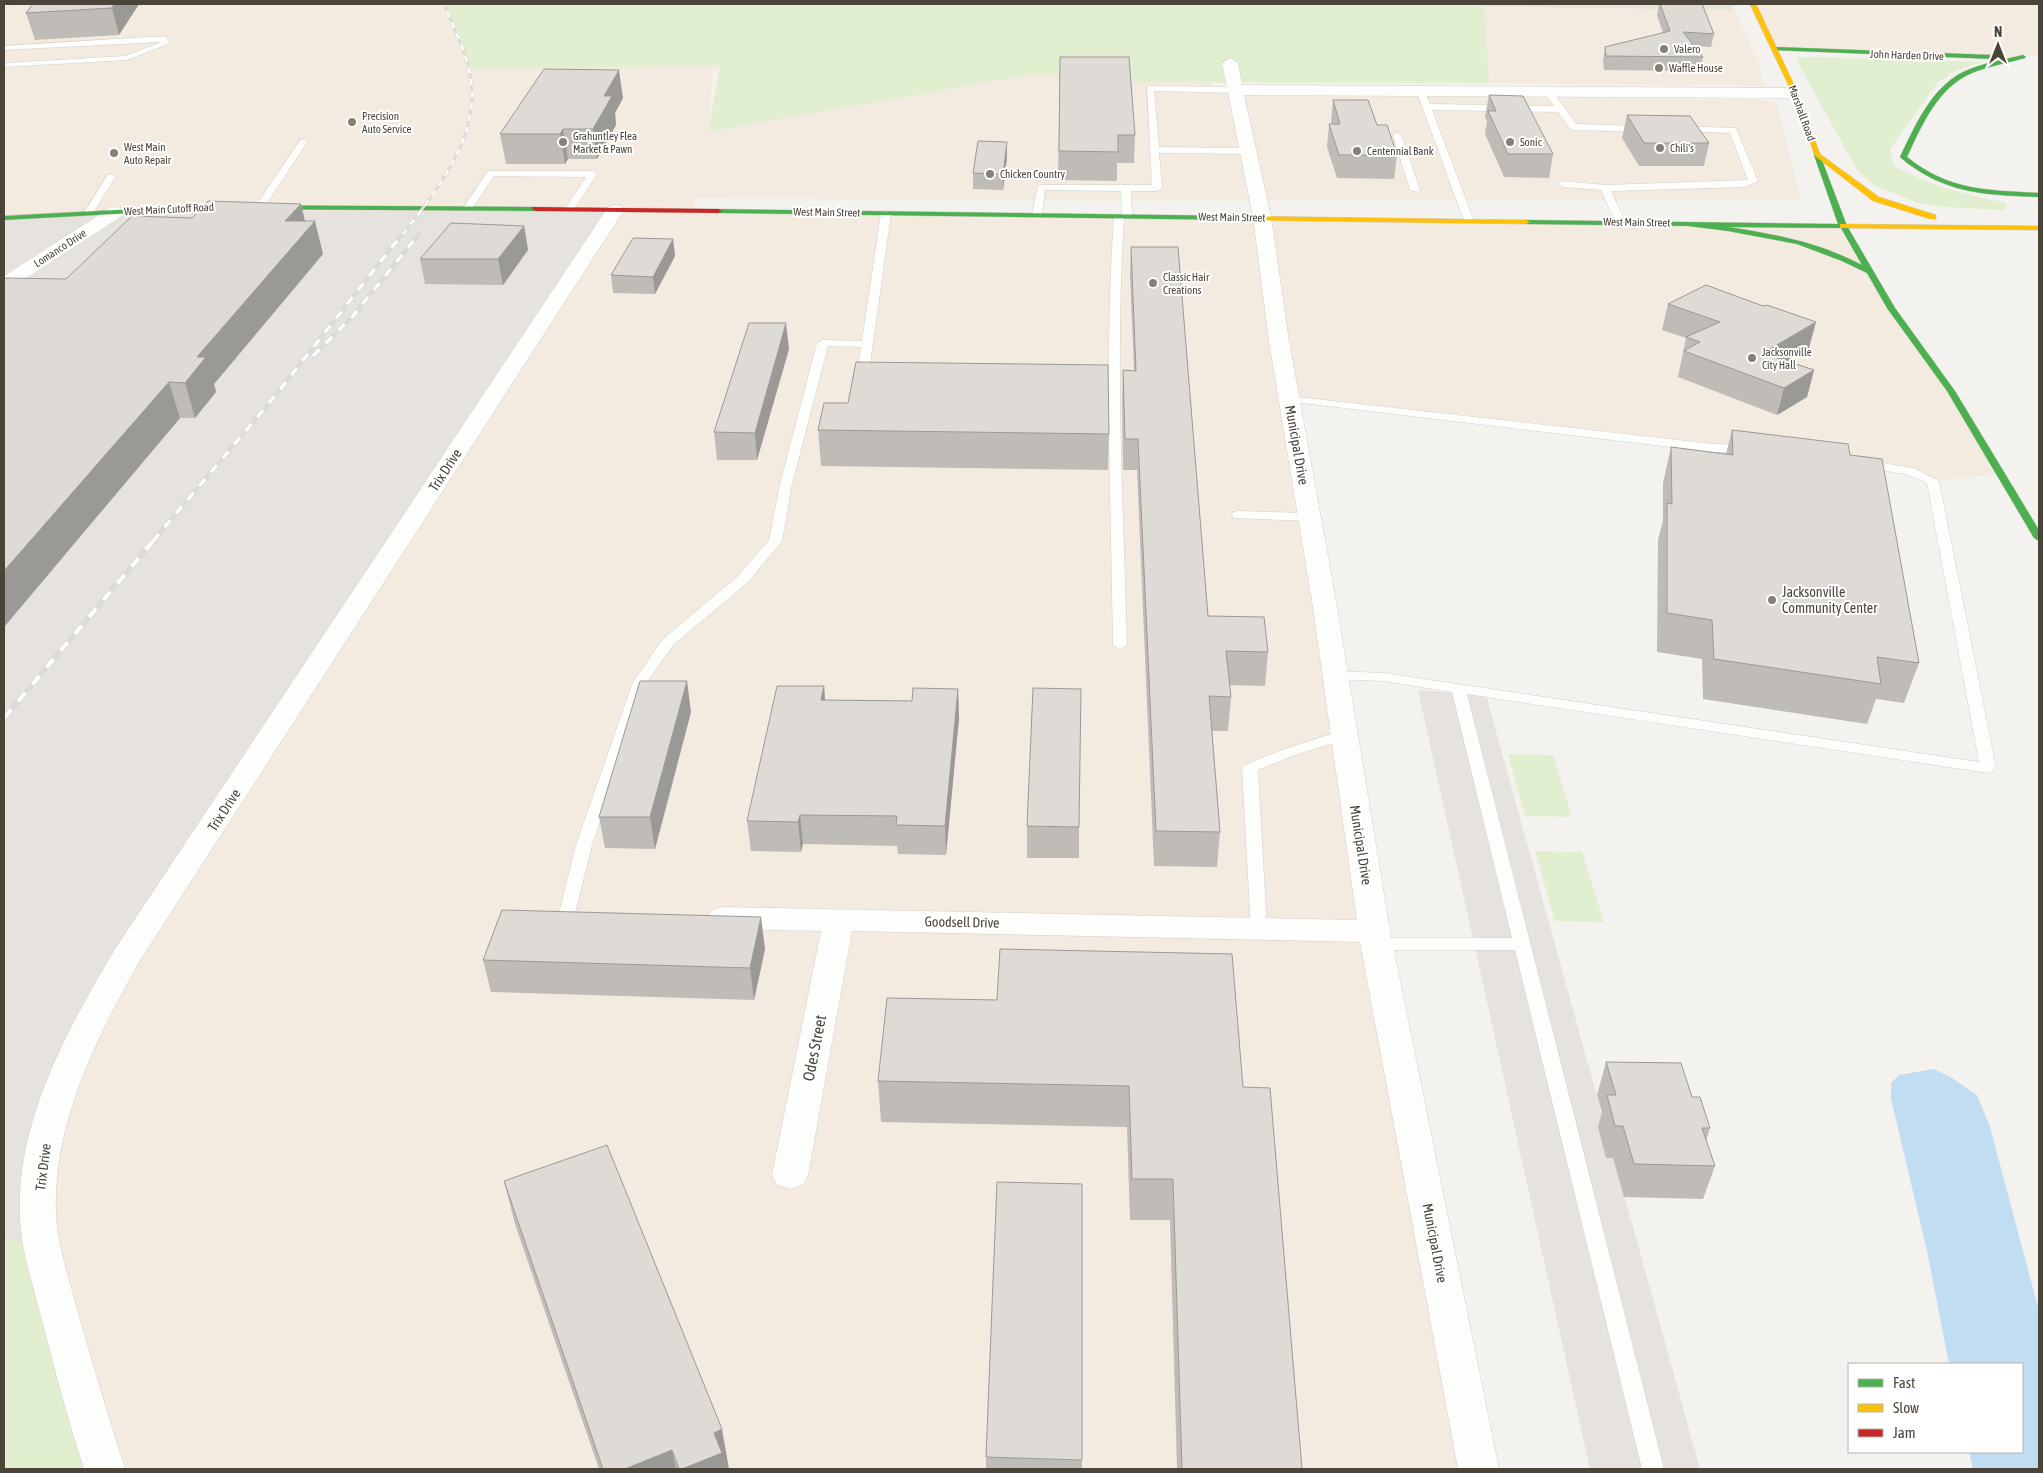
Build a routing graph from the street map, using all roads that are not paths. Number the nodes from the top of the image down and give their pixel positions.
1 (1753, 4) edge
2 (1763, 23) junction
3 (4, 48) edge
4 (1775, 49) junction
5 (1855, 53) junction
6 (1230, 63) dead end
7 (4, 65) edge
8 (1236, 90) junction
9 (1420, 90) junction
10 (1548, 91) junction
11 (1795, 93) junction
12 (1428, 107) junction
13 (1559, 109) junction
14 (1655, 129) edge
15 (1674, 129) edge
16 (1398, 135) dead end
17 (304, 142) dead end
18 (1156, 150) junction
19 (1249, 151) junction
20 (1817, 155) junction
21 (111, 176) dead end
22 (1563, 184) dead end
23 (1126, 188) junction
24 (1605, 188) junction
25 (1415, 190) dead end
26 (2039, 195) edge
27 (260, 206) junction
28 (424, 207) joint
29 (468, 208) junction
30 (570, 209) junction
31 (615, 210) junction
32 (116, 212) junction
33 (89, 213) junction
34 (886, 213) junction
35 (1037, 215) junction
36 (1123, 215) junction
37 (1262, 217) junction
38 (4, 218) edge
39 (1469, 220) junction
40 (1620, 221) junction
41 (243, 222) edge
42 (1679, 223) junction
43 (1844, 226) junction
44 (1984, 228) junction
45 (2039, 228) edge
46 (1870, 273) junction
47 (4, 284) edge
48 (868, 344) junction
49 (862, 379) edge
50 (1289, 399) junction
51 (1762, 450) edge
52 (1855, 462) edge
53 (1238, 515) dead end
54 (1309, 517) junction
55 (2039, 538) edge
56 (1120, 645) dead end
57 (1335, 675) junction
58 (1458, 688) junction
59 (1344, 735) junction
60 (571, 913) edge
61 (692, 917) edge
62 (838, 921) junction
63 (1258, 930) junction
64 (1375, 938) junction
65 (1522, 944) junction
66 (790, 1175) dead end
67 (104, 1469) edge
68 (1479, 1469) edge
69 (1653, 1469) edge

1 - 2 main road, Marshall Road
2 - 4 main road, Marshall Road
2 - 5 main road
3 - 7 lane
4 - 5 main road, John Harden Drive
4 - 11 main road, Marshall Road
5 - 26 main road, John Harden Drive
6 - 8 street, Municipal Drive
8 - 9 street
8 - 18 lane
8 - 19 street, Municipal Drive
9 - 10 street
9 - 12 lane
10 - 11 street
10 - 13 lane
11 - 20 main road, Marshall Road
12 - 13 lane
12 - 39 lane
13 - 14 lane
15 - 24 lane
16 - 25 lane
17 - 27 lane
18 - 19 lane
18 - 23 lane
19 - 37 street, Municipal Drive
20 - 43 main road, Marshall Road
20 - 44 main road
21 - 33 lane
22 - 24 lane
23 - 35 lane
23 - 36 lane
24 - 40 lane
27 - 28 main road, West Main Cutoff Road
27 - 32 main road, West Main Cutoff Road
27 - 41 lane
28 - 29 main road, West Main Street
29 - 30 main road, West Main Street
29 - 30 lane
30 - 31 main road, West Main Street
31 - 34 main road, West Main Street
31 - 67 street, Trix Drive
32 - 33 main road, West Main Cutoff Road
32 - 47 street, Lomanco Drive
33 - 38 main road, West Main Cutoff Road
34 - 35 main road, West Main Street
34 - 48 lane
35 - 36 main road, West Main Street
36 - 37 main road, West Main Street
36 - 56 lane
37 - 39 main road, West Main Street
37 - 50 street, Municipal Drive
39 - 40 main road, West Main Street
40 - 42 main road, West Main Street
42 - 43 main road, West Main Street
42 - 46 main road
43 - 44 main road, West Main Street
43 - 46 main road, Marshall Road
44 - 45 main road, West Main Street
46 - 55 main road, Marshall Road
48 - 49 lane
48 - 60 lane
50 - 51 lane
50 - 54 street, Municipal Drive
52 - 58 lane
53 - 54 lane
54 - 57 street, Municipal Drive
57 - 58 lane
57 - 59 street, Municipal Drive
58 - 65 lane
59 - 63 lane
59 - 64 street, Municipal Drive
61 - 62 street, Goodsell Drive
62 - 63 street, Goodsell Drive
62 - 66 street, Odes Street
63 - 64 street, Goodsell Drive
64 - 65 lane
64 - 68 street, Municipal Drive
65 - 69 lane

